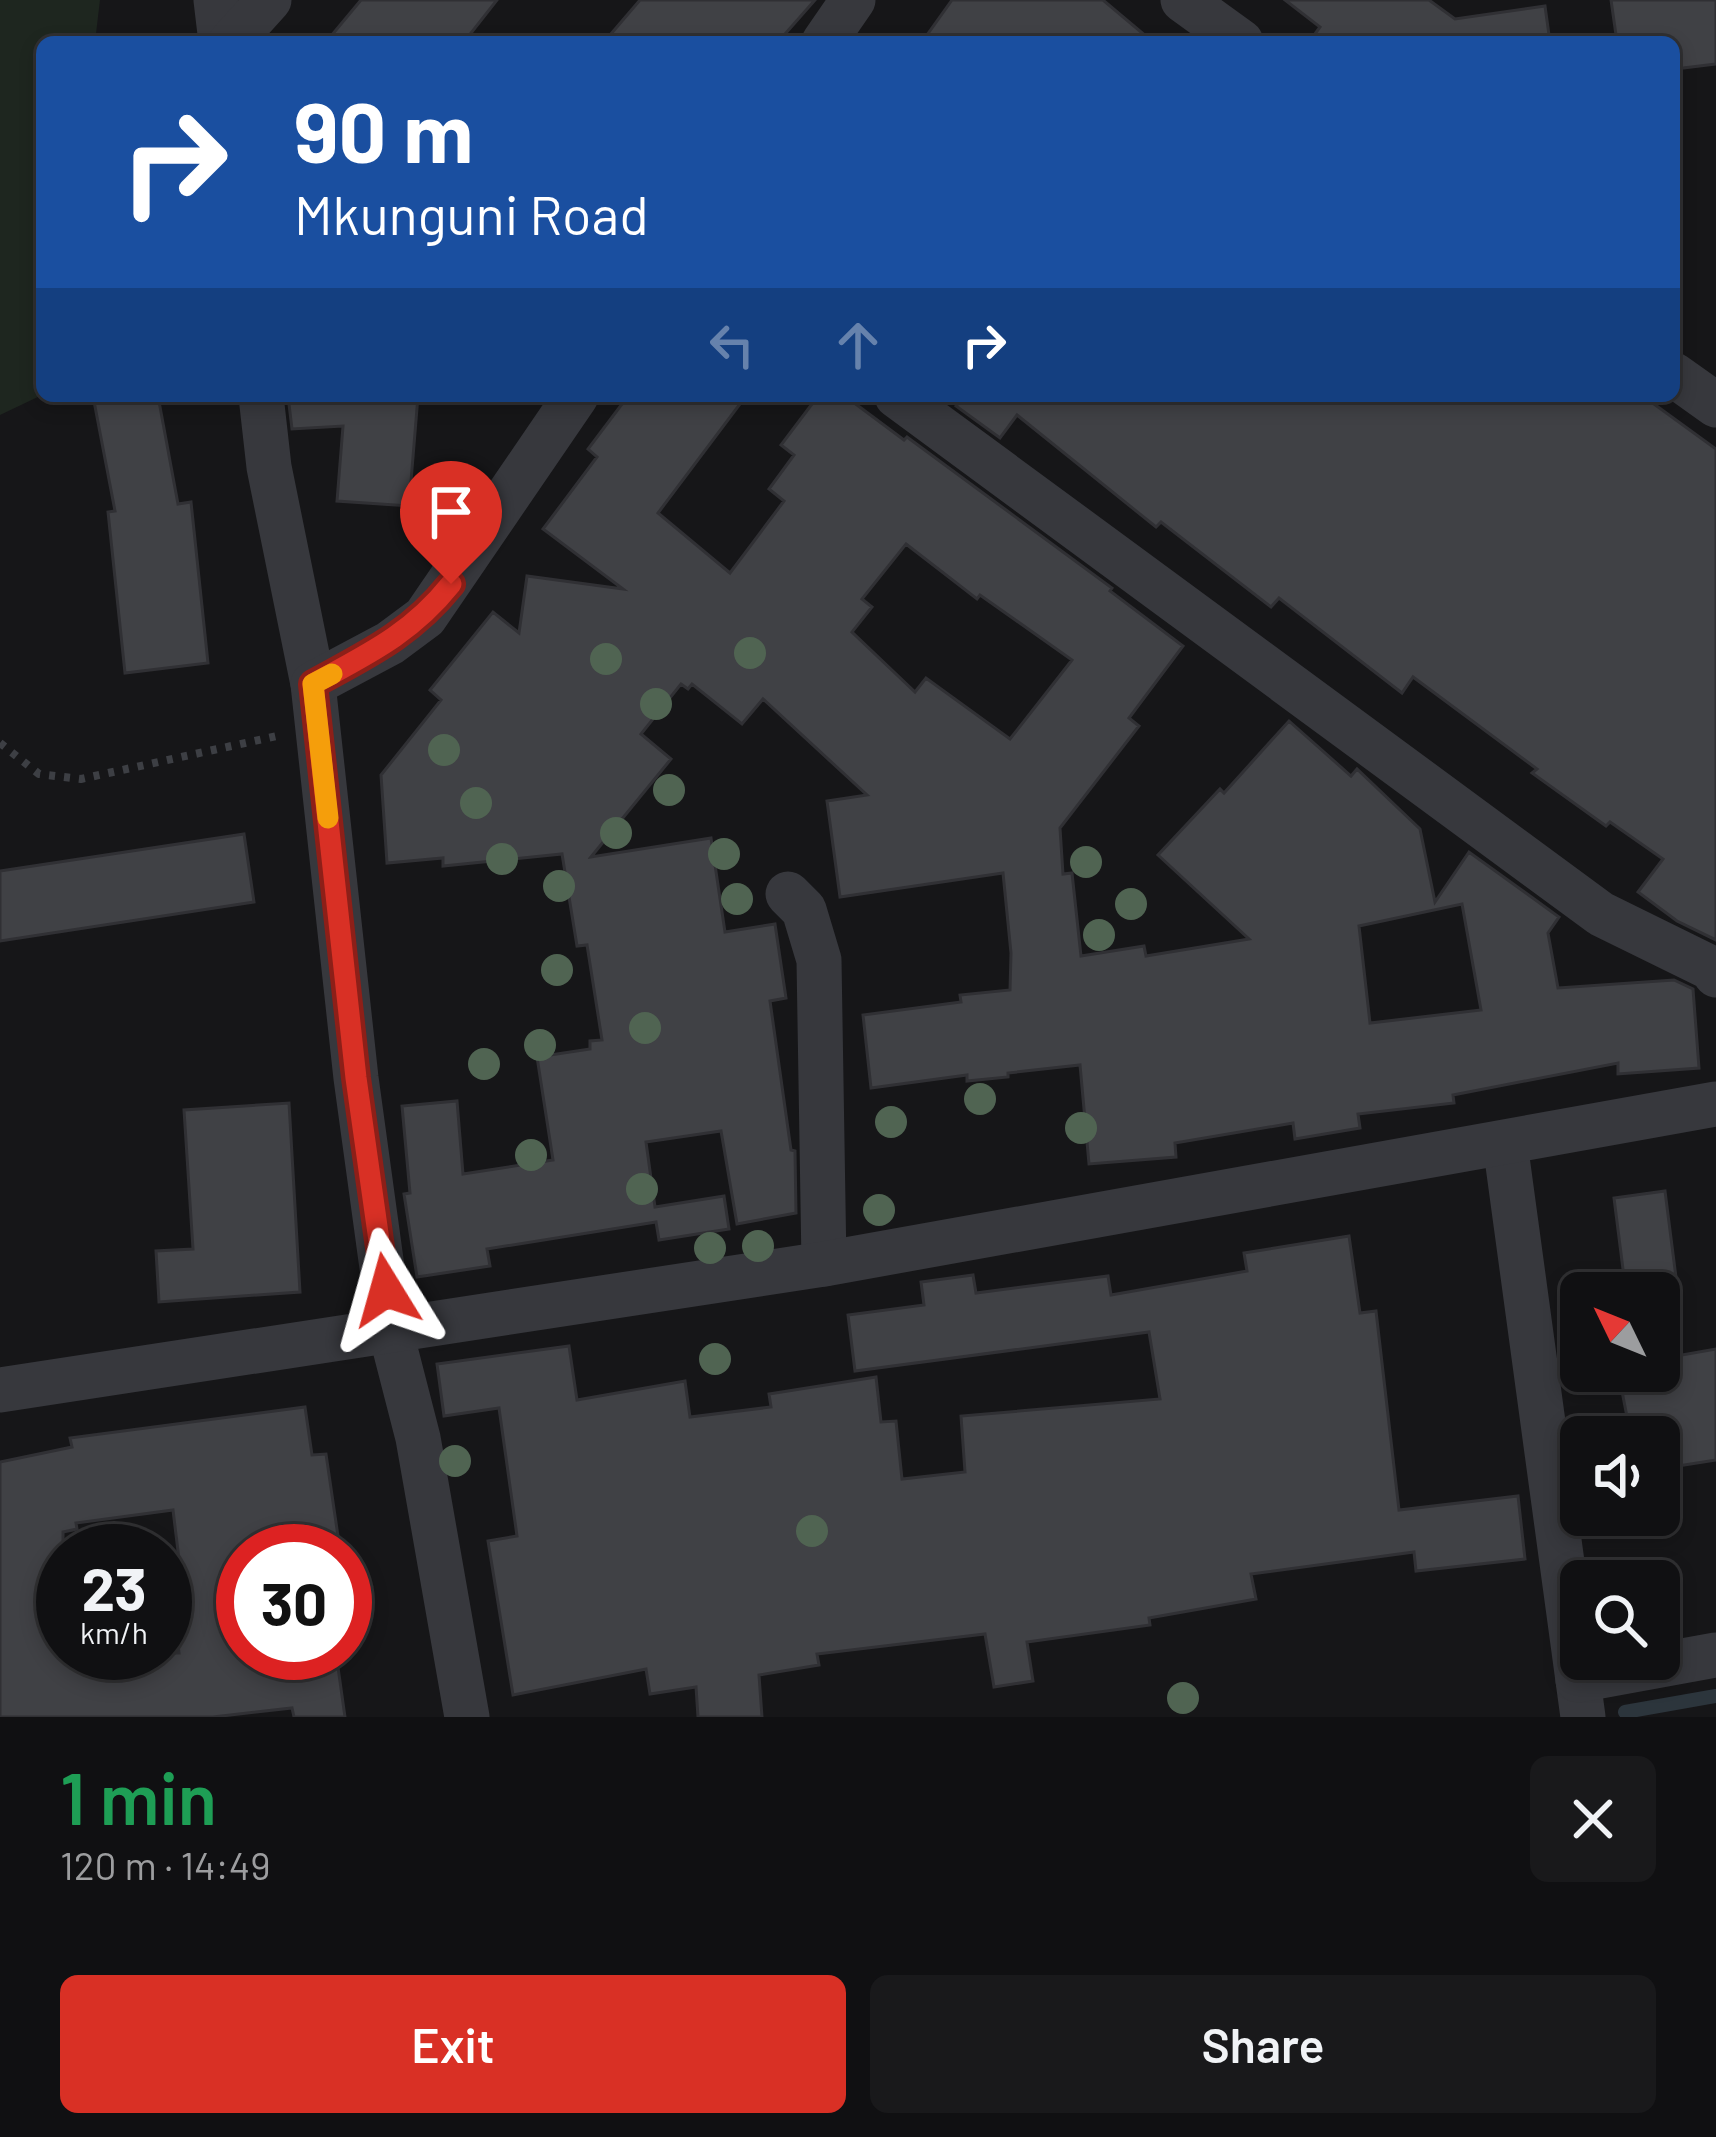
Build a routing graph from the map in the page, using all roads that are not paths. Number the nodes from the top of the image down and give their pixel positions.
1 (216, 0) edge
2 (269, 0) edge
3 (853, 0) edge
4 (1183, 0) edge
5 (220, 36) edge
6 (236, 36) edge
7 (828, 36) edge
8 (1232, 36) edge
9 (1680, 379) edge
10 (262, 402) edge
11 (573, 402) edge
12 (905, 402) edge
13 (1716, 405) edge
14 (315, 706) junction
15 (788, 894) dead end
16 (1716, 975) edge
17 (1716, 1104) edge
18 (1505, 1144) junction
19 (824, 1264) junction
20 (391, 1333) junction
21 (0, 1390) edge
22 (1716, 1655) edge
23 (1581, 1699) edge
24 (467, 1717) edge

1 - 5 street
2 - 6 street
3 - 7 street
4 - 8 street
9 - 13 street
10 - 14 street
11 - 14 street
12 - 16 street
14 - 20 street
15 - 19 street
17 - 18 street
18 - 19 street
18 - 23 street
19 - 20 street
20 - 21 street
20 - 24 street
22 - 23 street

